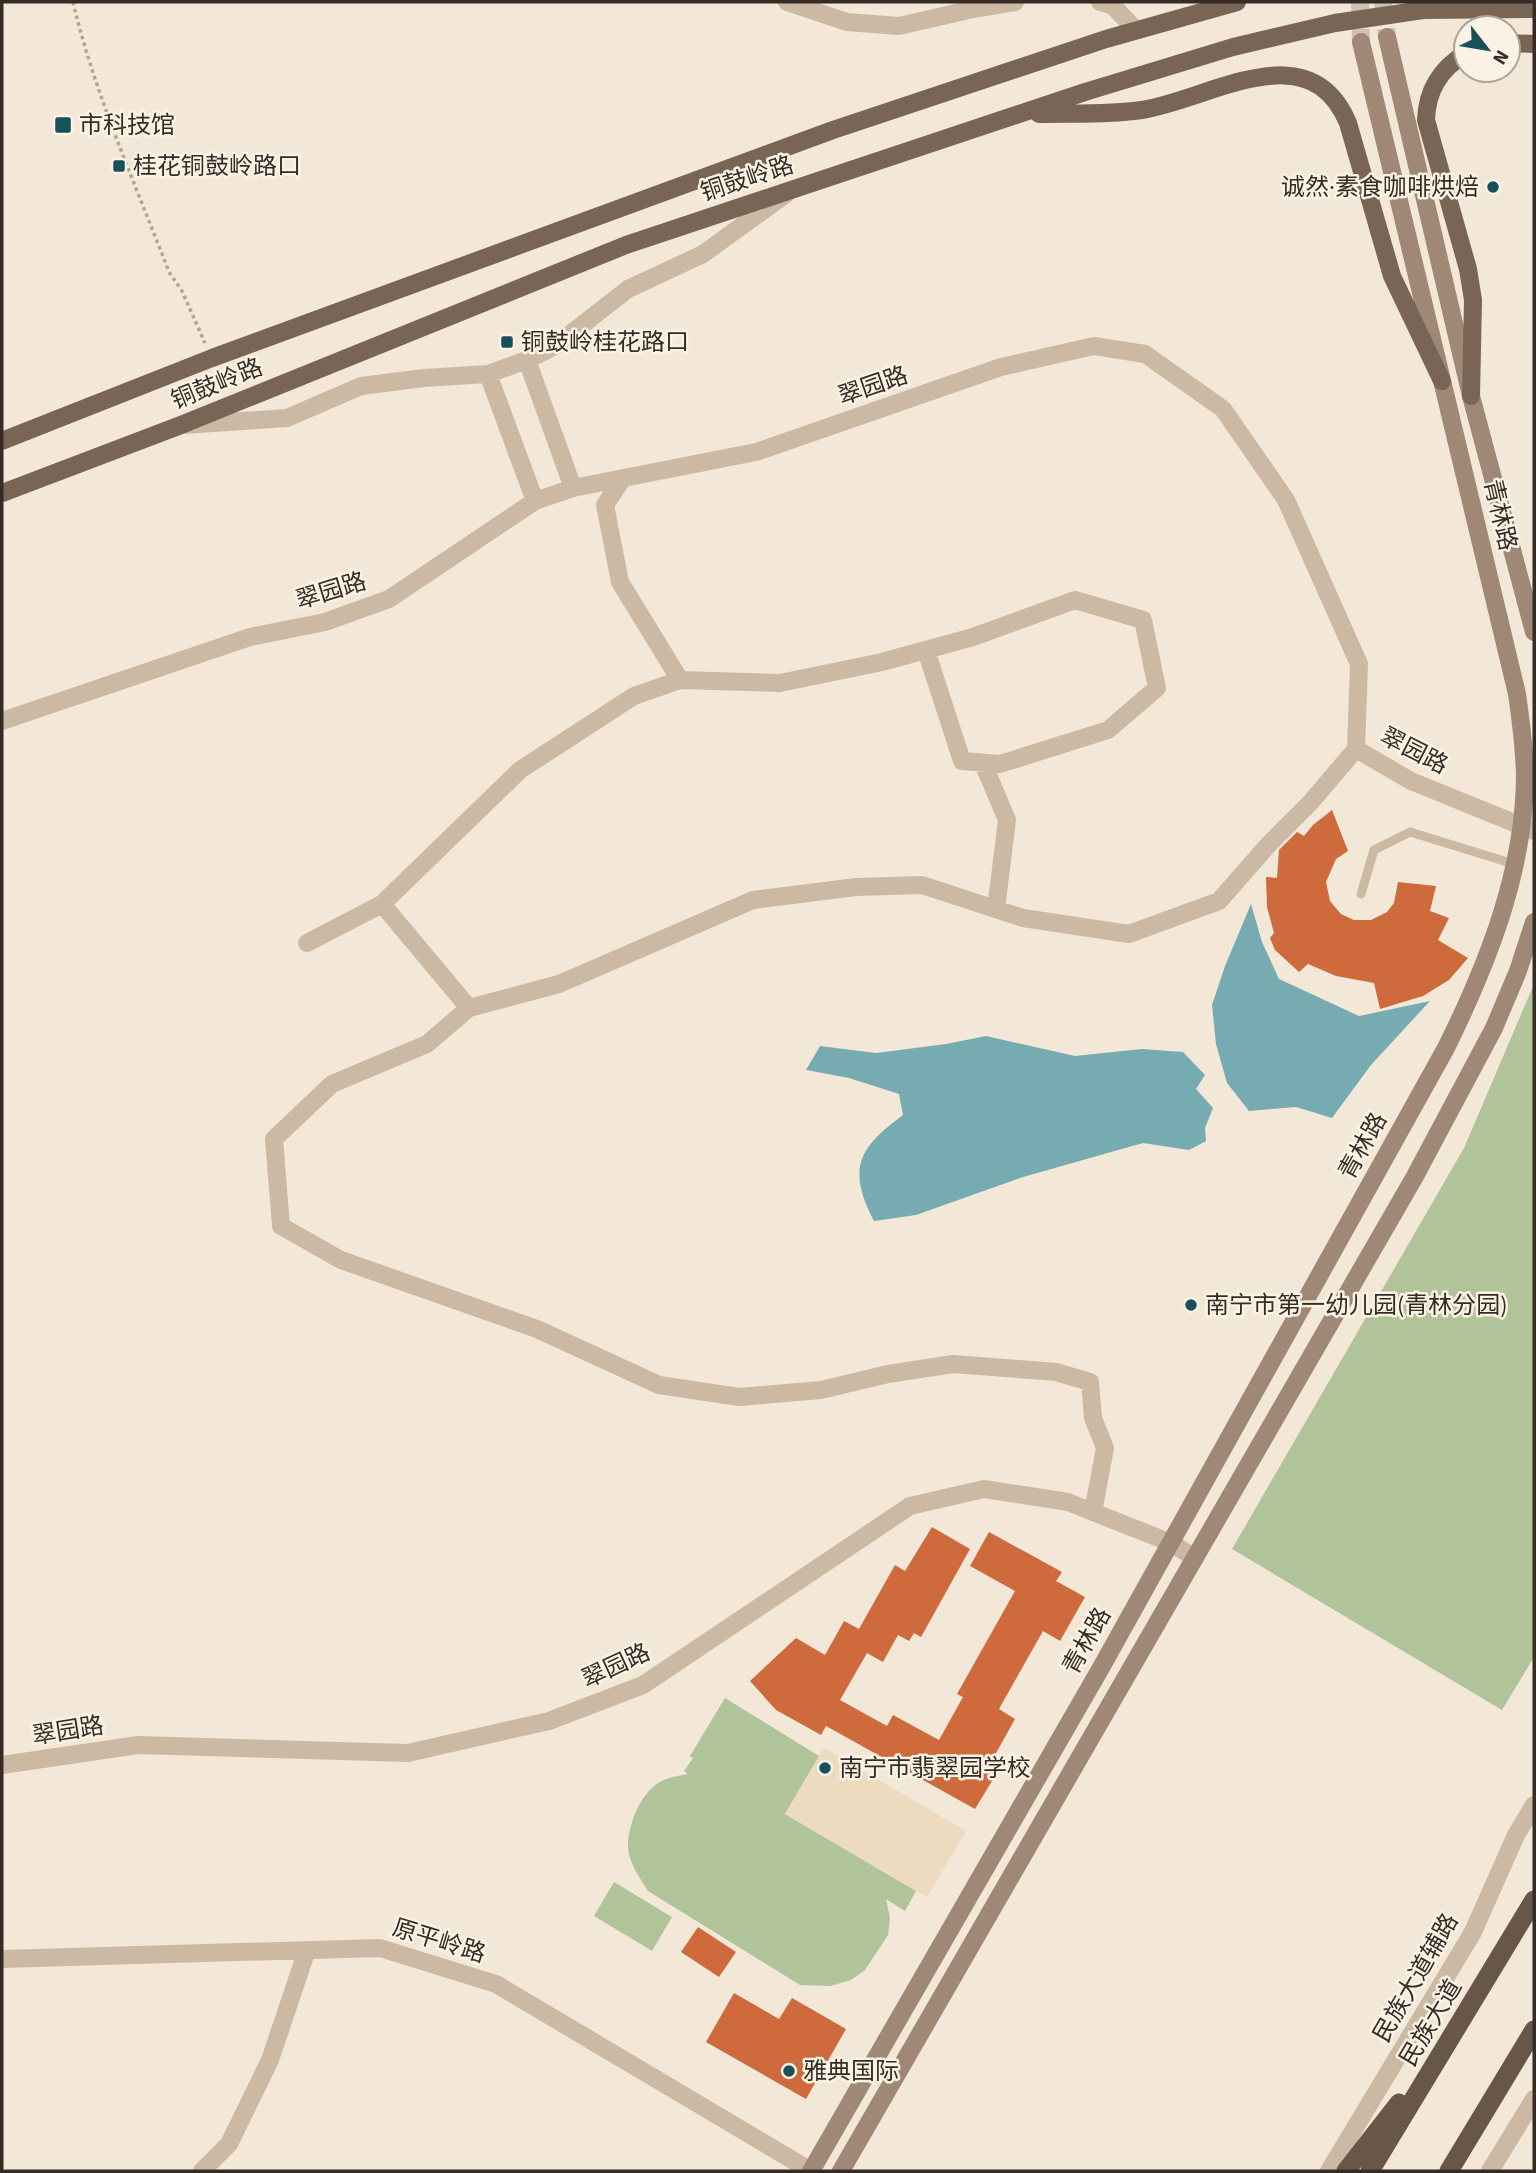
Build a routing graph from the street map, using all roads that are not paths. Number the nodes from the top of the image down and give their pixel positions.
1 (786, 2) edge
2 (1015, 2) edge
3 (1100, 2) edge
4 (1237, 2) edge
5 (1534, 9) edge
6 (1136, 30) junction
7 (1387, 37) tunnel mouth
8 (1361, 42) tunnel mouth
9 (1452, 62) edge
10 (1018, 115) junction
11 (791, 190) junction
12 (527, 360) junction
13 (488, 374) junction
14 (1442, 381) junction
15 (1471, 396) junction
16 (181, 425) junction
17 (2, 441) edge
18 (623, 478) junction
19 (573, 488) junction
20 (2, 494) edge
21 (535, 501) junction
22 (1534, 632) edge
23 (926, 650) junction
24 (680, 680) junction
25 (2, 721) edge
26 (1356, 749) junction
27 (984, 763) junction
28 (1527, 828) edge
29 (1514, 864) junction
30 (1362, 894) dead end
31 (382, 904) junction
32 (996, 909) junction
33 (1534, 922) edge
34 (306, 943) dead end
35 (469, 1008) junction
36 (1093, 1512) junction
37 (1171, 1543) junction
38 (1195, 1558) junction
39 (2, 1765) edge
40 (1534, 1805) edge
41 (1534, 1900) edge
42 (307, 1950) junction
43 (2, 1959) edge
44 (1457, 2027) junction
45 (1534, 2030) edge
46 (1534, 2099) edge
47 (202, 2171) edge
48 (811, 2171) edge
49 (841, 2171) edge
50 (1329, 2171) edge
51 (1346, 2171) edge
52 (1370, 2171) edge
53 (1449, 2171) edge
54 (1490, 2171) edge

1 - 2 street
3 - 6 street
4 - 6 main road, 铜鼓岭路
5 - 10 main road, 铜鼓岭路
6 - 17 main road, 铜鼓岭路
7 - 15 main road, 青林路
8 - 14 main road, 青林路
9 - 15 main road
10 - 11 main road, 铜鼓岭路
10 - 14 main road
11 - 12 street
11 - 16 main road, 铜鼓岭路
12 - 13 street
12 - 19 street
13 - 16 street
13 - 21 street
14 - 28 main road, 青林路
15 - 22 main road, 青林路
16 - 20 main road, 铜鼓岭路
18 - 19 street, 翠园路
18 - 24 street
18 - 26 street, 翠园路
19 - 21 street, 翠园路
21 - 25 street, 翠园路
23 - 24 street
23 - 27 street
23 - 27 street
24 - 31 street
26 - 28 street, 翠园路
26 - 32 street
27 - 32 street
28 - 29 main road, 青林路
29 - 30 lane
29 - 37 main road, 青林路
31 - 34 street
31 - 35 street
32 - 35 street
33 - 38 main road
35 - 36 street
36 - 37 street, 翠园路
36 - 39 street, 翠园路
37 - 38 street, 翠园路
37 - 48 main road, 青林路
38 - 49 main road
40 - 50 street, 民族大道辅路
41 - 44 highway, 民族大道
42 - 43 street, 原平岭路
42 - 47 street
42 - 48 street, 原平岭路
44 - 51 highway
44 - 52 highway, 民族大道
45 - 53 highway
46 - 54 street

